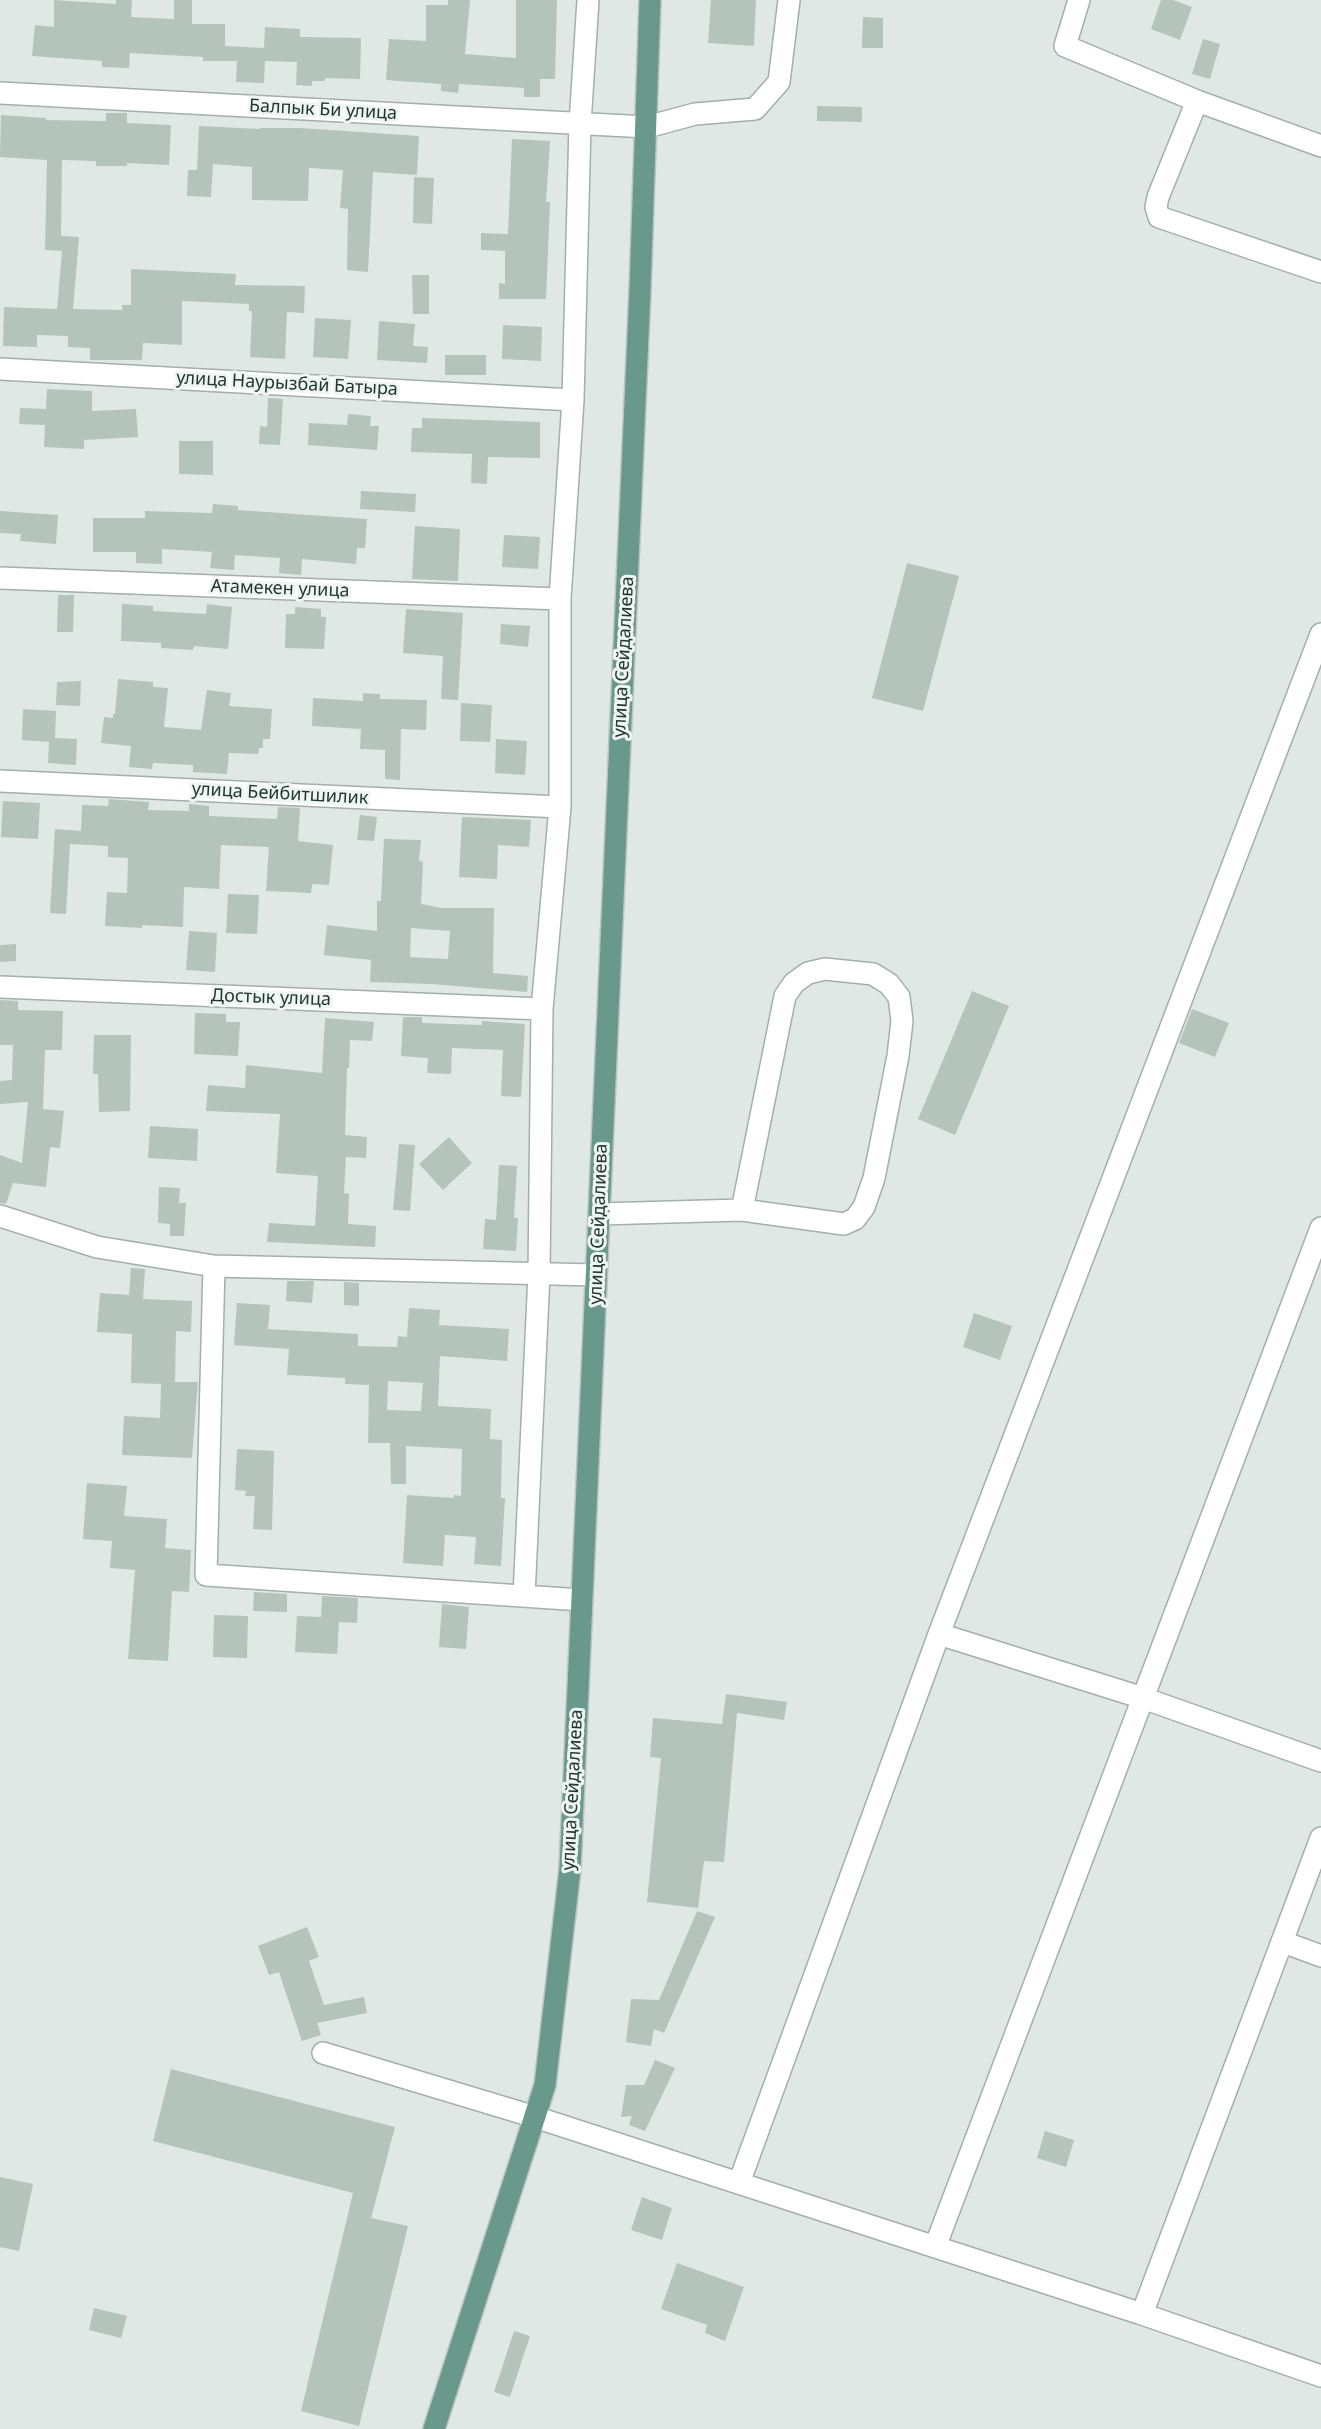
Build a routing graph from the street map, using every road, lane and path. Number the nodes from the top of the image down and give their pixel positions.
1 (588, 0) edge
2 (650, 0) edge
3 (789, 0) edge
4 (1079, 0) edge
5 (0, 93) edge
6 (1197, 101) junction
7 (580, 124) junction
8 (647, 127) junction
9 (1321, 146) edge
10 (1321, 272) edge
11 (0, 369) edge
12 (573, 400) junction
13 (0, 578) edge
14 (560, 599) junction
15 (1321, 634) edge
16 (0, 781) edge
17 (560, 807) junction
18 (0, 987) edge
19 (542, 1009) junction
20 (742, 1210) junction
21 (599, 1214) junction
22 (0, 1216) edge
23 (1321, 1228) edge
24 (214, 1266) junction
25 (539, 1274) junction
26 (596, 1275) junction
27 (524, 1596) junction
28 (582, 1600) junction
29 (939, 1634) junction
30 (1143, 1698) junction
31 (1321, 1761) edge
32 (1321, 1838) edge
33 (1283, 1942) junction
34 (1321, 1956) edge
35 (323, 2053) dead end
36 (535, 2117) junction
37 (739, 2183) junction
38 (935, 2247) junction
39 (1142, 2314) junction
40 (1321, 2376) edge
41 (435, 2429) edge

1 - 7 street
2 - 8 main road, улица Сейдалиева
3 - 8 street, Балпык Би улица
4 - 6 street
5 - 7 street, Балпык Би улица
6 - 9 street
6 - 10 street
7 - 8 street, Балпык Би улица
7 - 12 street
8 - 21 main road, улица Сейдалиева
11 - 12 street, улица Наурызбай Батыра
12 - 14 street
13 - 14 street, Атамекен улица
14 - 17 street
15 - 29 street
16 - 17 street, улица Бейбитшилик
17 - 19 street
18 - 19 street, Достык улица
19 - 25 street
20 - 20 street
20 - 21 street
21 - 26 main road, улица Сейдалиева
22 - 24 street
23 - 30 street
24 - 25 street
24 - 27 street
25 - 26 street
25 - 27 street
26 - 28 main road, улица Сейдалиева
27 - 28 street
28 - 36 main road, улица Сейдалиева
29 - 30 street
29 - 37 street
30 - 31 street
30 - 38 street
32 - 33 street
33 - 34 street
33 - 39 street
35 - 36 street
36 - 37 street
36 - 41 main road, улица Сейдалиева
37 - 38 street
38 - 39 street
39 - 40 street

